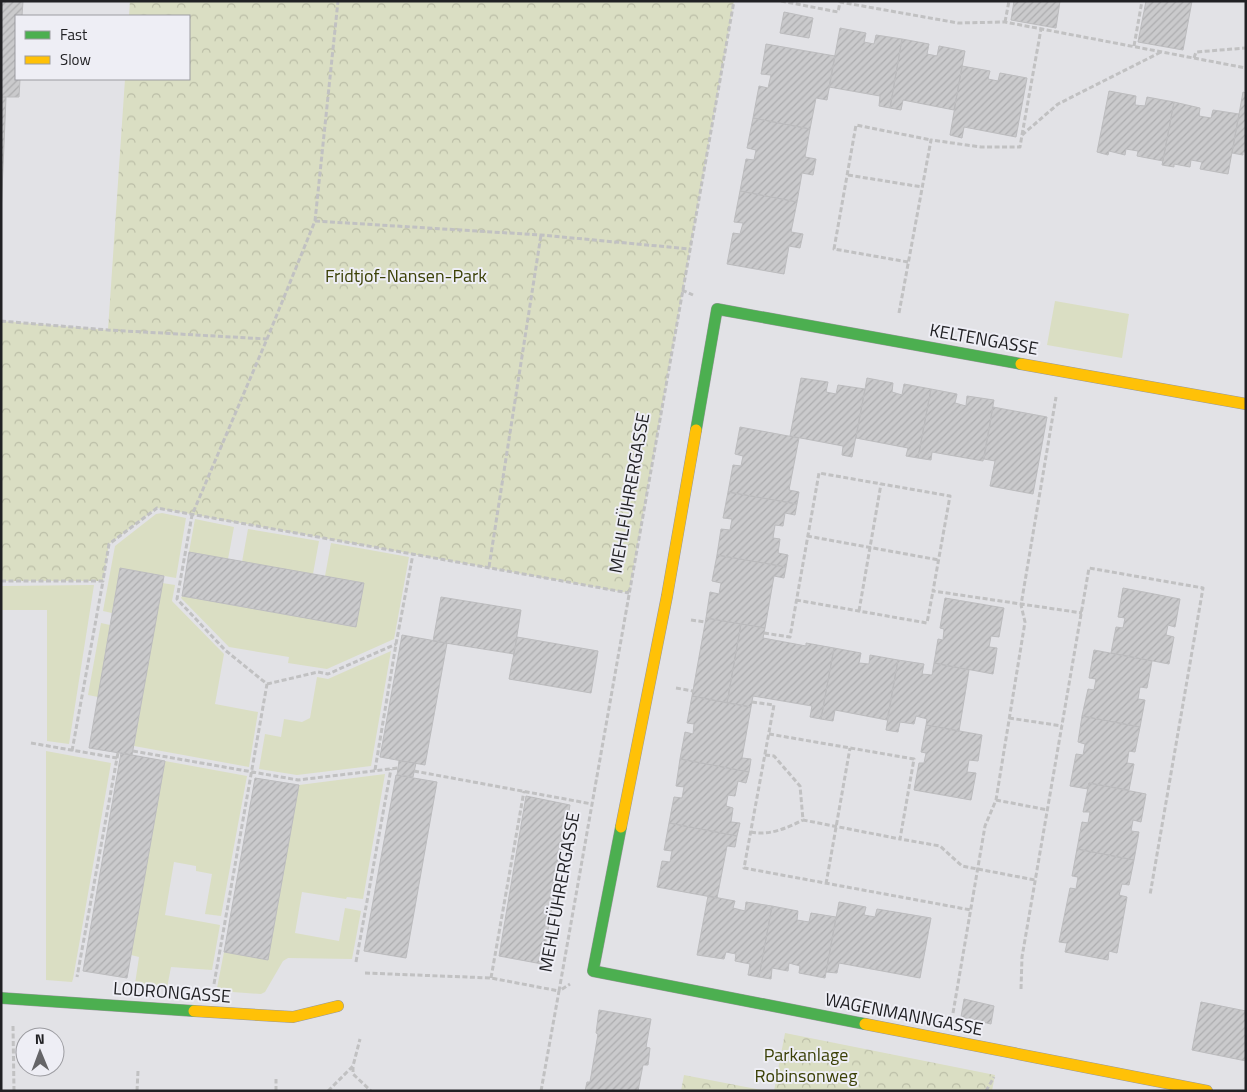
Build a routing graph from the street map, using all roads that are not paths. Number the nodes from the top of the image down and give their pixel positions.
1 (1246, 404) edge
2 (593, 971) joint
3 (1, 998) edge
4 (338, 1006) dead end
5 (1207, 1091) edge

1 - 2 street, KELTENGASSE
2 - 5 street, WAGENMANNGASSE
3 - 4 street, LODRONGASSE

